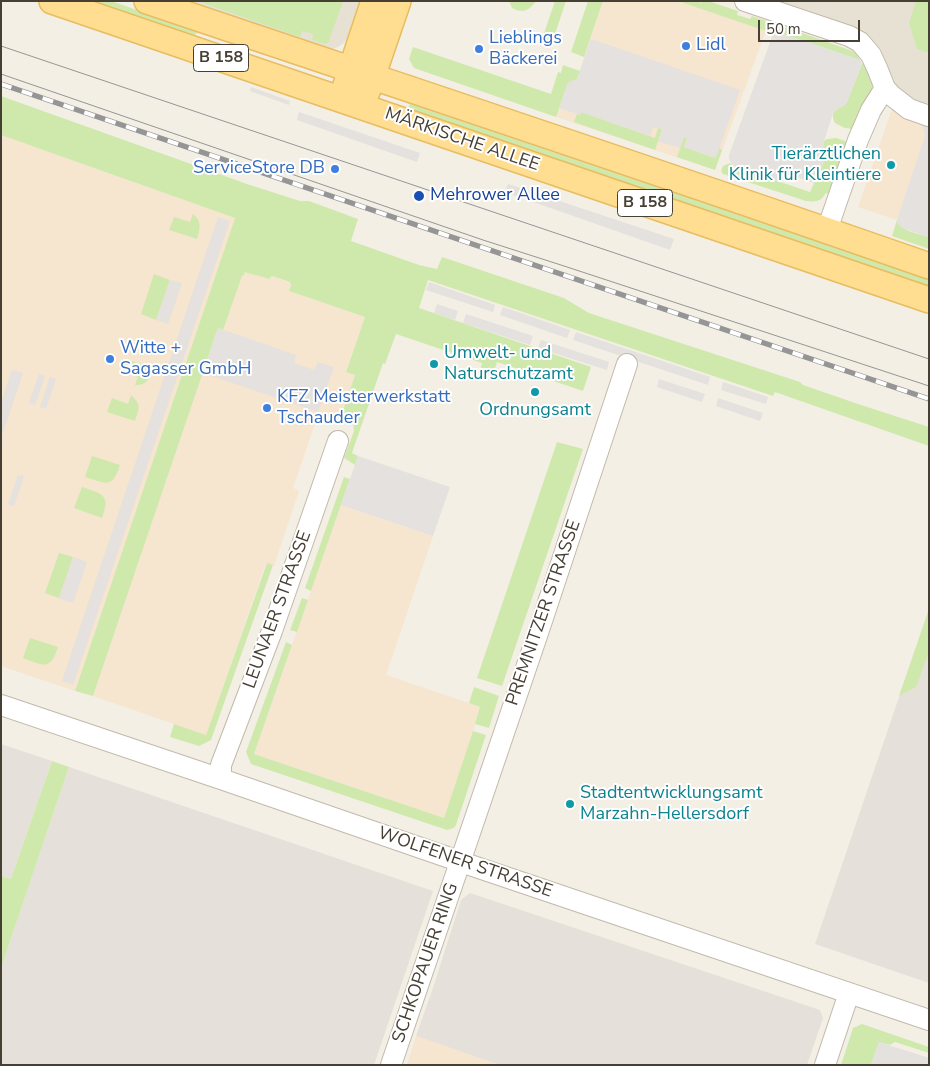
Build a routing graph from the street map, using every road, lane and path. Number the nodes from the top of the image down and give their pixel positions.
1 (52, 1) edge
2 (147, 1) edge
3 (374, 1) edge
4 (398, 1) edge
5 (745, 1) edge
6 (361, 73) junction
7 (885, 88) junction
8 (411, 89) junction
9 (351, 103) junction
10 (929, 116) edge
11 (400, 119) junction
12 (827, 230) junction
13 (929, 266) edge
14 (929, 300) edge
15 (627, 364) dead end
16 (338, 442) dead end
17 (1, 705) edge
18 (221, 779) junction
19 (460, 862) junction
20 (849, 993) junction
21 (929, 1020) edge
22 (391, 1065) edge
23 (825, 1065) edge

1 - 9 main road, MÄRKISCHE ALLEE / B 158
2 - 6 main road, MÄRKISCHE ALLEE / B 158
3 - 6 main road
4 - 6 main road
5 - 7 street
6 - 8 main road, MÄRKISCHE ALLEE / B 158
6 - 9 main road
7 - 10 street
7 - 12 street
8 - 11 main road
8 - 12 main road, MÄRKISCHE ALLEE / B 158
9 - 11 main road, MÄRKISCHE ALLEE / B 158
11 - 14 main road, MÄRKISCHE ALLEE / B 158
12 - 13 main road, MÄRKISCHE ALLEE / B 158
15 - 19 street, PREMNITZER STRASSE
16 - 18 street, LEUNAER STRASSE
17 - 18 street, WOLFENER STRASSE
18 - 19 street, WOLFENER STRASSE
19 - 20 street, WOLFENER STRASSE
19 - 22 street, SCHKOPAUER RING
20 - 21 street, WOLFENER STRASSE
20 - 23 street

